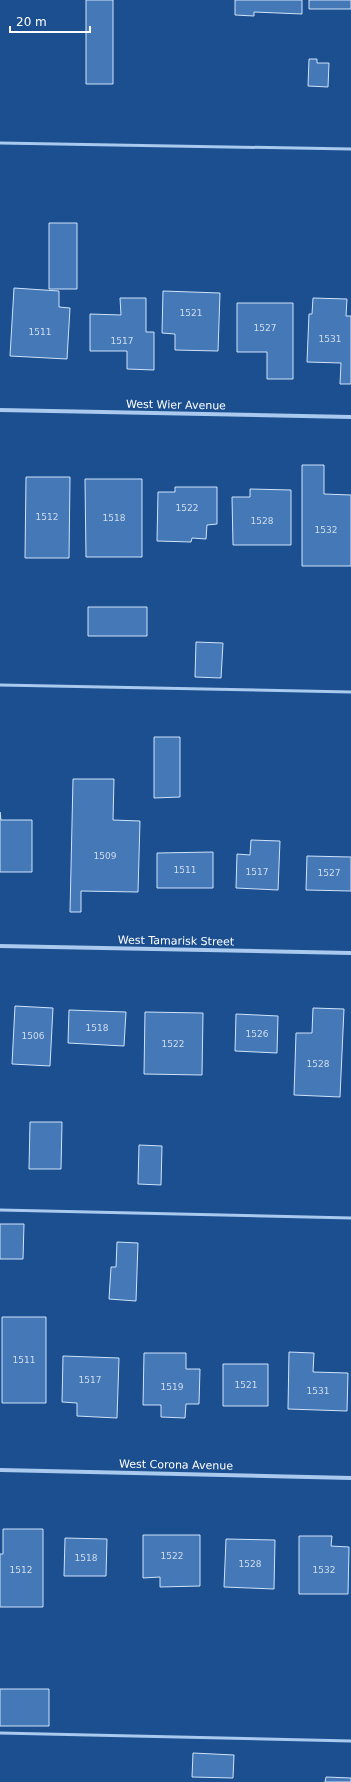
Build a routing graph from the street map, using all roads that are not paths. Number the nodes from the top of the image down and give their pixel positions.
1 (0, 143) edge
2 (351, 149) edge
3 (0, 410) edge
4 (351, 417) edge
5 (0, 685) edge
6 (351, 692) edge
7 (0, 946) edge
8 (351, 953) edge
9 (0, 1210) edge
10 (351, 1218) edge
11 (0, 1470) edge
12 (351, 1478) edge
13 (0, 1733) edge
14 (351, 1741) edge

1 - 2 lane
3 - 4 street, West Wier Avenue
5 - 6 lane
7 - 8 street, West Tamarisk Street
9 - 10 lane
11 - 12 street, West Corona Avenue
13 - 14 lane

